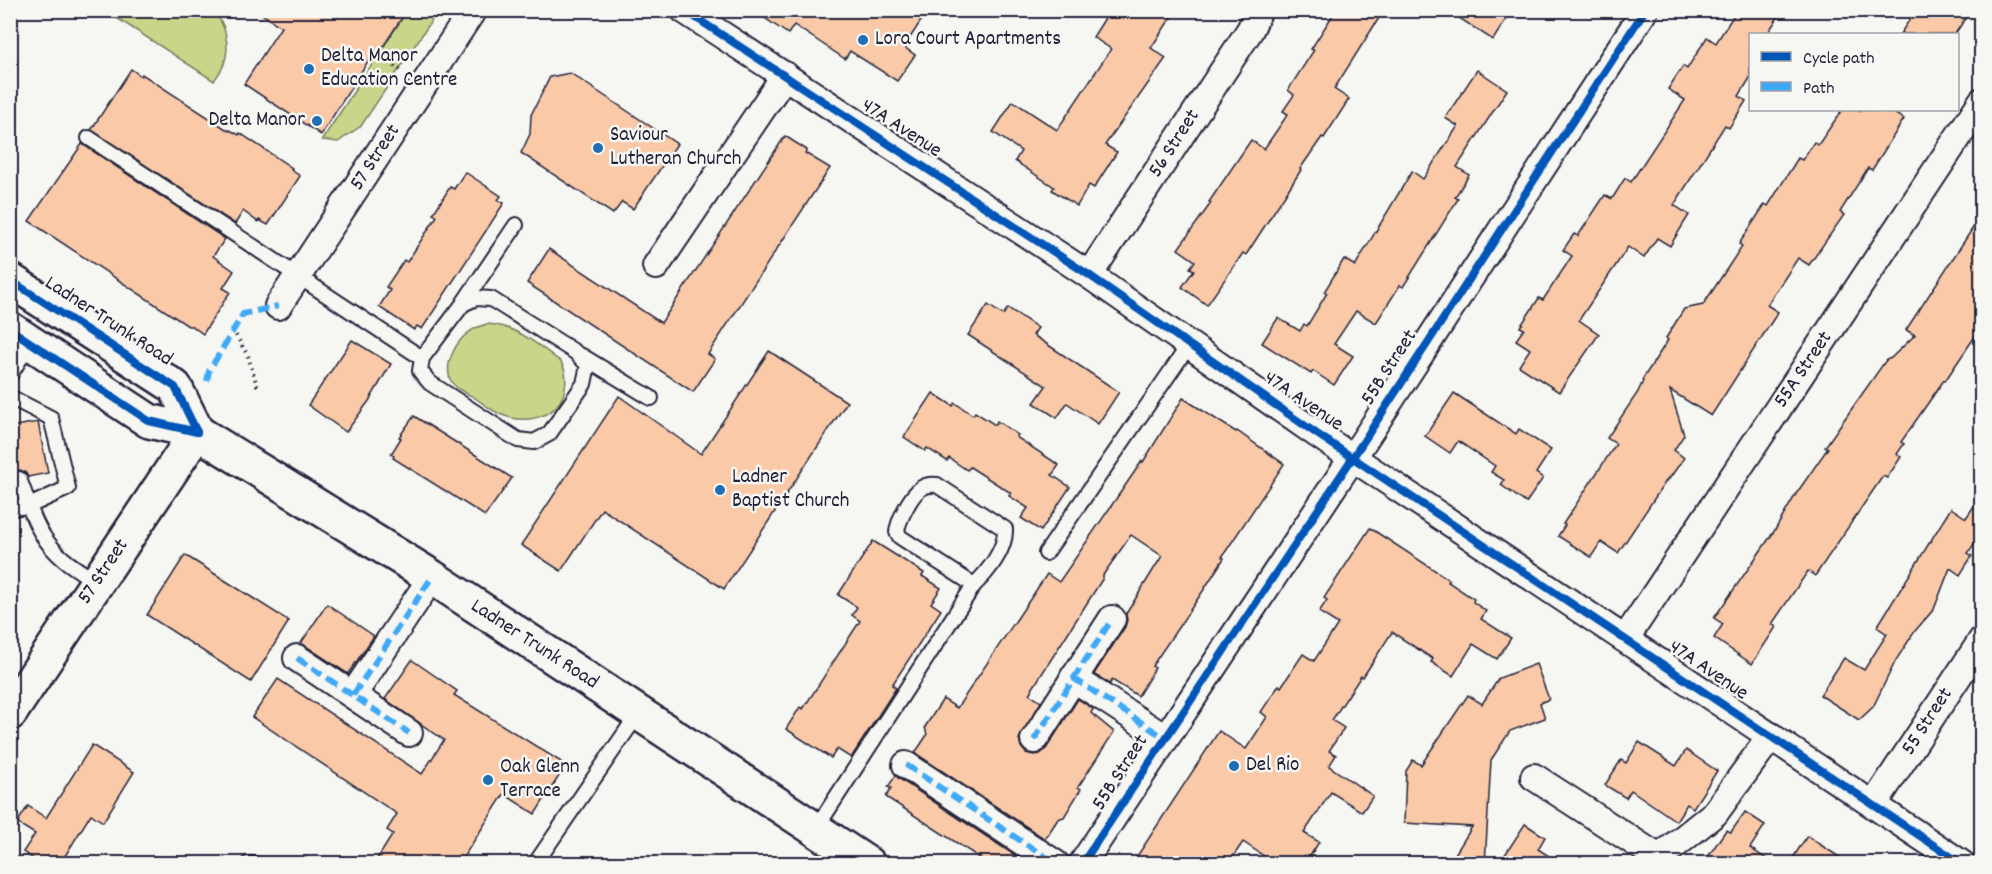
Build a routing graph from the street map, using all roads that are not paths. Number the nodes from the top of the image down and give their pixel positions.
1 (473, 10) edge
2 (684, 10) edge
3 (1259, 10) edge
4 (1646, 10) edge
5 (785, 75) junction
6 (1982, 101) edge
7 (89, 138) dead end
8 (516, 225) dead end
9 (656, 266) dead end
10 (299, 275) junction
11 (1089, 275) junction
12 (10, 280) edge
13 (463, 304) junction
14 (278, 306) dead end
15 (20, 336) edge
16 (1189, 345) junction
17 (575, 352) junction
18 (422, 358) junction
19 (10, 375) edge
20 (10, 397) edge
21 (651, 398) dead end
22 (197, 432) junction
23 (1352, 457) junction
24 (19, 479) dead end
25 (30, 506) junction
26 (10, 508) edge
27 (1046, 553) dead end
28 (432, 577) junction
29 (97, 582) junction
30 (974, 585) junction
31 (1112, 619) dead end
32 (1626, 638) junction
33 (1982, 640) edge
34 (297, 658) dead end
35 (1073, 678) junction
36 (353, 695) junction
37 (10, 713) edge
38 (638, 714) junction
39 (409, 733) dead end
40 (1771, 736) junction
41 (1165, 738) junction
42 (1034, 740) dead end
43 (906, 765) dead end
44 (1534, 777) dead end
45 (1874, 804) junction
46 (815, 830) junction
47 (1657, 861) edge
48 (248, 864) edge
49 (254, 864) edge
50 (535, 864) edge
51 (868, 864) edge
52 (1056, 864) edge
53 (1082, 864) edge
54 (1962, 864) edge

1 - 10 street, 57 Street
2 - 5 street, 47A Avenue
3 - 11 street, 56 Street
4 - 23 street, 55B Street
5 - 9 street
5 - 11 street, 47A Avenue
6 - 32 street, 55A Street
7 - 10 lane
8 - 13 lane
10 - 14 street, 57 Street
10 - 18 lane
11 - 16 street, 47A Avenue
12 - 22 main road, Ladner Trunk Road
13 - 17 lane
13 - 18 lane
15 - 19 lane
15 - 22 main road, Ladner Trunk Road
16 - 23 street, 47A Avenue
16 - 27 lane
17 - 18 lane
17 - 21 lane
20 - 25 lane
22 - 28 main road, Ladner Trunk Road
22 - 29 main road, 57 Street
23 - 32 street, 47A Avenue
23 - 41 street, 55B Street
24 - 25 lane
25 - 26 lane
25 - 29 lane
28 - 36 street
28 - 38 main road, Ladner Trunk Road
29 - 37 main road, 57 Street
30 - 30 lane
30 - 46 lane
31 - 35 street
32 - 40 street, 47A Avenue
33 - 45 street, 55 Street
34 - 36 street
35 - 41 street
35 - 42 street
36 - 39 street
38 - 46 main road, Ladner Trunk Road
38 - 50 lane
40 - 45 street, 47A Avenue
40 - 47 street
41 - 53 street, 55B Street
43 - 52 street
44 - 47 street
45 - 54 street, 47A Avenue
46 - 51 main road, Ladner Trunk Road
48 - 49 lane

